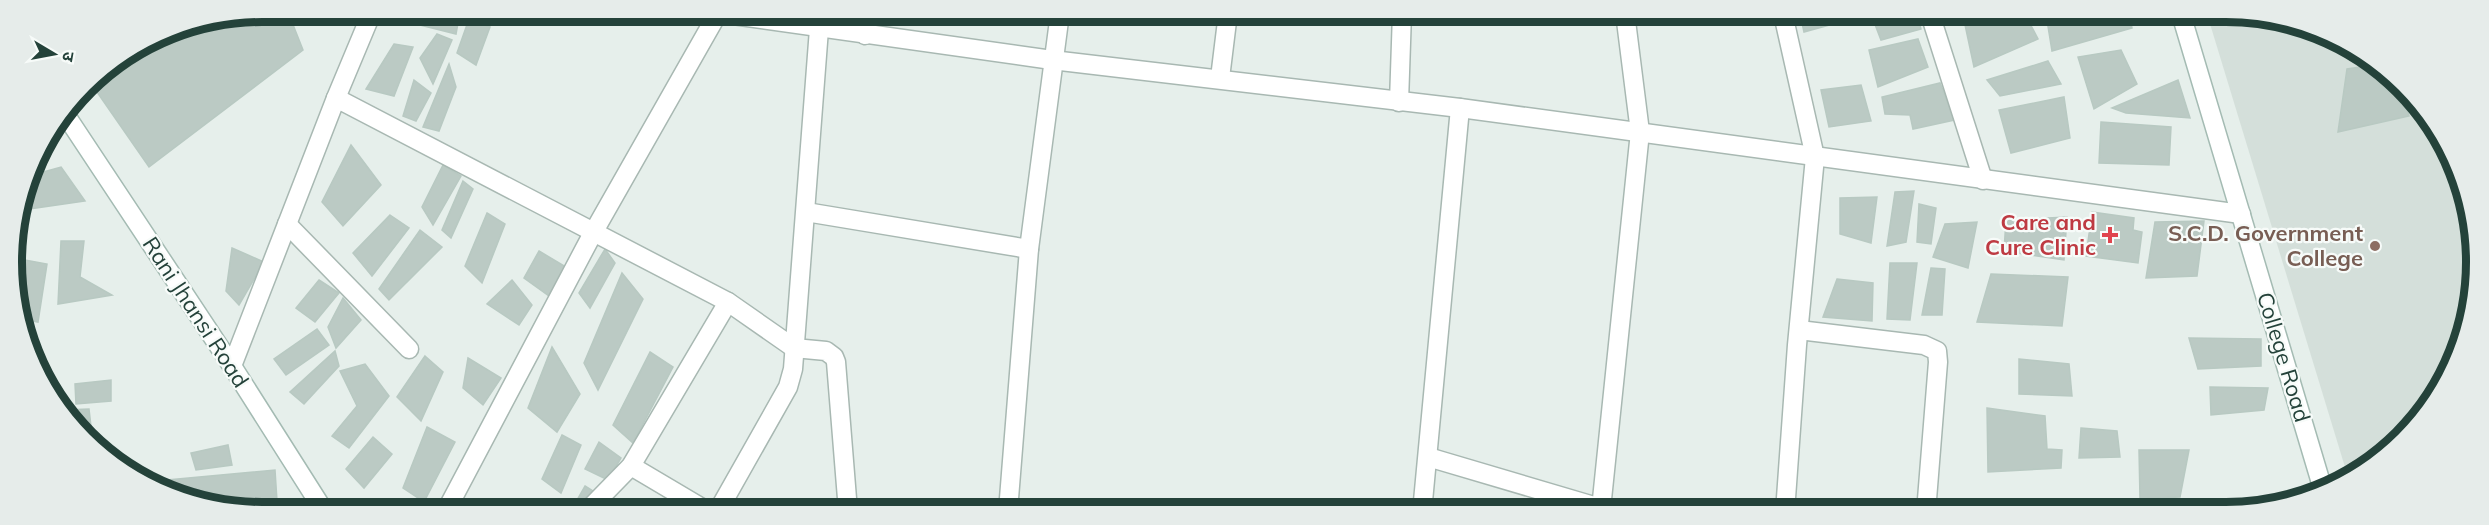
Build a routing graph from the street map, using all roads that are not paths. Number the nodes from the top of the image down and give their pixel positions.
1 (363, 22) edge
2 (710, 22) edge
3 (774, 22) edge
4 (867, 22) edge
5 (1058, 22) edge
6 (1227, 22) edge
7 (1402, 22) edge
8 (1626, 22) edge
9 (1785, 22) edge
10 (1933, 22) edge
11 (2183, 22) edge
12 (819, 29) junction
13 (865, 35) junction
14 (1052, 60) junction
15 (1220, 78) junction
16 (336, 98) junction
17 (1399, 102) junction
18 (1460, 108) junction
19 (69, 120) edge
20 (1640, 132) junction
21 (1815, 156) junction
22 (1983, 180) junction
23 (806, 212) junction
24 (2241, 214) junction
25 (287, 224) junction
26 (593, 233) junction
27 (1029, 249) junction
28 (729, 302) junction
29 (1799, 330) junction
30 (794, 348) junction
31 (409, 349) dead end
32 (232, 366) junction
33 (1428, 457) junction
34 (631, 466) junction
35 (2322, 482) edge
36 (318, 502) edge
37 (451, 502) edge
38 (596, 502) edge
39 (692, 502) edge
40 (722, 502) edge
41 (847, 502) edge
42 (1009, 502) edge
43 (1423, 502) edge
44 (1580, 502) edge
45 (1608, 502) edge
46 (1786, 502) edge
47 (1927, 502) edge

1 - 16 street
2 - 26 street
3 - 12 street
4 - 13 street
5 - 14 street
6 - 15 street
7 - 17 street
8 - 20 street
9 - 21 street
10 - 22 street
11 - 24 street, College Road
12 - 13 street
12 - 23 street
13 - 14 street
14 - 15 street
14 - 27 street
15 - 17 street
16 - 25 street
16 - 26 street
17 - 18 street
18 - 20 street
18 - 33 street
19 - 32 street, Rani Jhansi Road
20 - 21 street
20 - 45 street
21 - 22 street
21 - 29 street
22 - 24 street
23 - 27 street
23 - 30 street
24 - 35 street, College Road
25 - 31 street
25 - 32 street
26 - 28 street
26 - 37 street
27 - 42 street
28 - 30 street
28 - 34 street
29 - 46 street
29 - 47 street
30 - 40 street
30 - 41 street
32 - 36 street, Rani Jhansi Road
33 - 43 street
33 - 44 street
34 - 38 street
34 - 39 street

